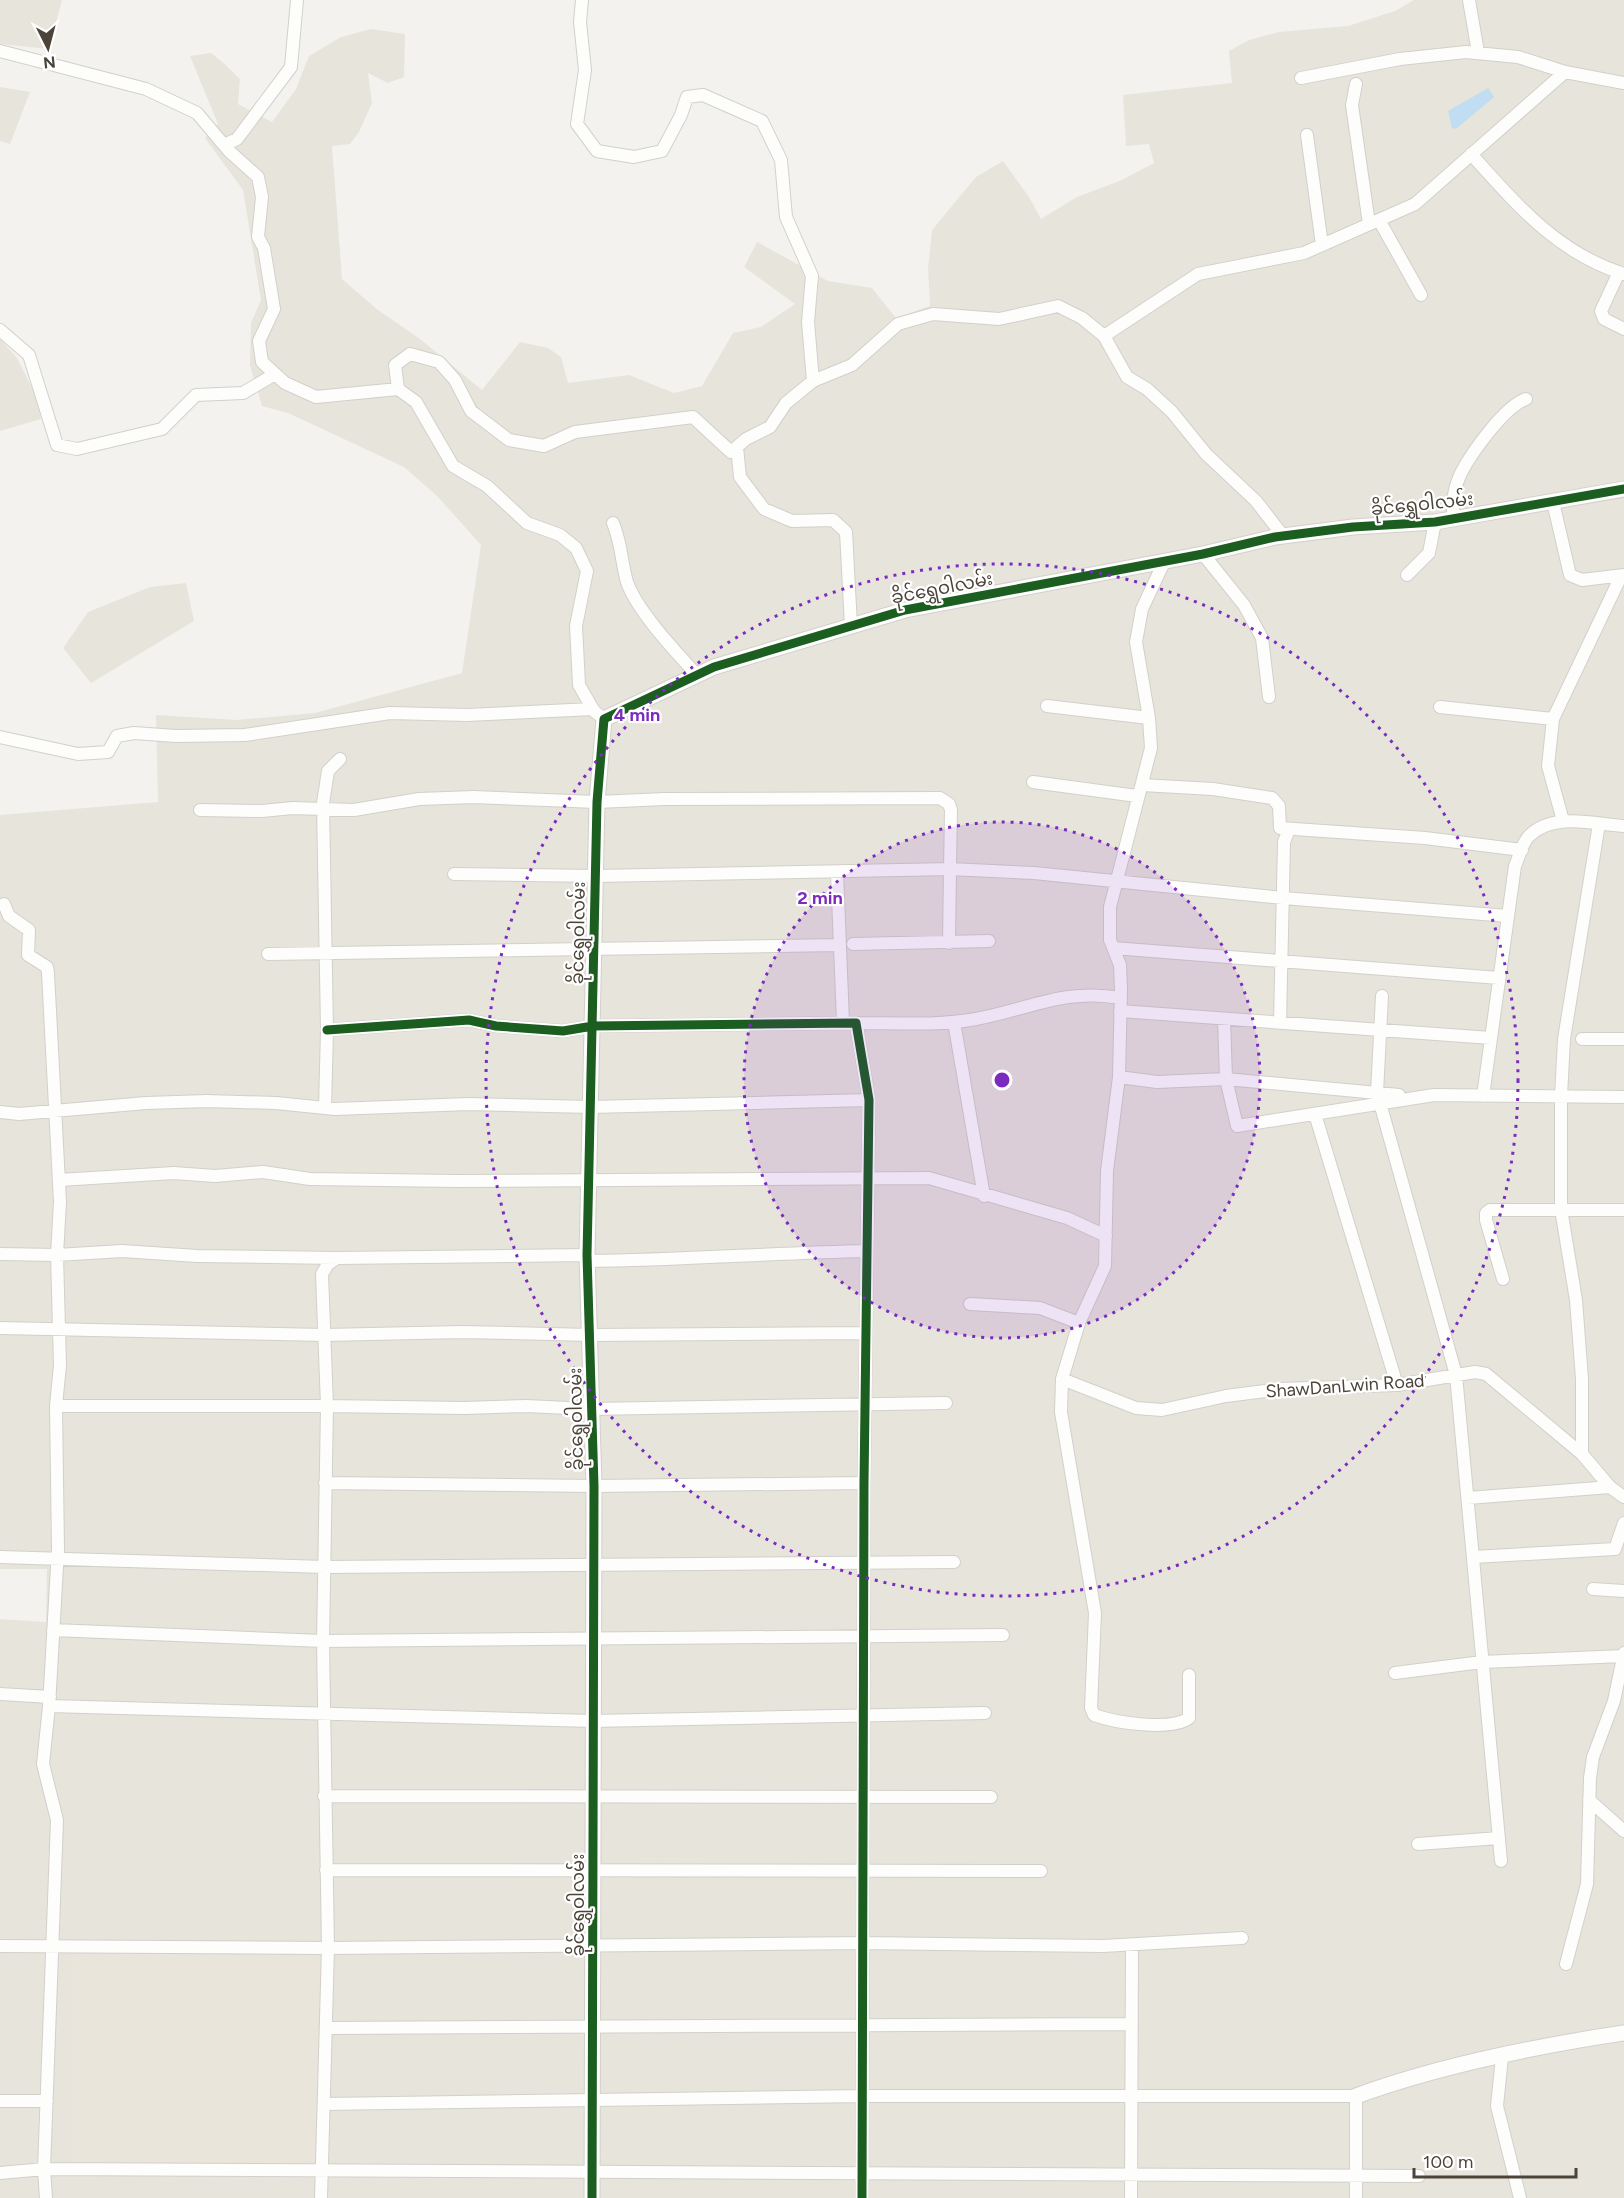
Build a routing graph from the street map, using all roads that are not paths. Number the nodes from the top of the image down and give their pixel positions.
1 (297, 0) edge
2 (582, 0) edge
3 (1468, 0) edge
4 (0, 51) edge
5 (1478, 52) junction
6 (1565, 72) junction
7 (1301, 78) dead end
8 (1624, 82) edge
9 (1356, 84) dead end
10 (1307, 135) dead end
11 (224, 145) junction
12 (1471, 154) junction
13 (1374, 222) junction
14 (1322, 244) junction
15 (1622, 273) edge
16 (1421, 295) dead end
17 (0, 330) edge
18 (1624, 330) edge
19 (1104, 336) junction
20 (275, 374) junction
21 (813, 381) junction
22 (398, 386) junction
23 (1526, 399) dead end
24 (737, 447) junction
25 (1624, 489) edge
26 (1553, 502) junction
27 (1454, 519) junction
28 (1435, 522) junction
29 (613, 523) dead end
30 (1282, 536) junction
31 (1203, 554) junction
32 (1165, 560) junction
33 (1407, 575) dead end
34 (1623, 575) edge
35 (851, 627) junction
36 (697, 675) junction
37 (1269, 697) dead end
38 (1047, 706) dead end
39 (1440, 706) dead end
40 (598, 714) junction
41 (1149, 718) junction
42 (1553, 719) junction
43 (0, 737) edge
44 (340, 759) dead end
45 (1034, 782) dead end
46 (1139, 790) junction
47 (597, 802) junction
48 (324, 809) junction
49 (200, 810) dead end
50 (1563, 821) junction
51 (1599, 824) junction
52 (1624, 826) edge
53 (1289, 830) junction
54 (1522, 849) junction
55 (950, 869) junction
56 (837, 872) junction
57 (454, 874) dead end
58 (596, 876) junction
59 (1117, 883) junction
60 (1283, 898) junction
61 (4, 904) dead end
62 (1508, 916) junction
63 (989, 941) dead end
64 (949, 943) junction
65 (853, 944) dead end
66 (839, 945) junction
67 (1113, 948) junction
68 (594, 950) junction
69 (325, 953) junction
70 (268, 954) dead end
71 (1281, 962) junction
72 (1499, 978) junction
73 (1382, 996) dead end
74 (1121, 998) junction
75 (1120, 1011) junction
76 (1224, 1019) junction
77 (843, 1022) junction
78 (954, 1022) junction
79 (856, 1023) junction
80 (1280, 1023) junction
81 (593, 1026) junction
82 (327, 1030) junction
83 (1380, 1030) junction
84 (1491, 1038) junction
85 (1582, 1039) dead end
86 (1624, 1039) edge
87 (1119, 1077) junction
88 (1226, 1079) junction
89 (1484, 1096) junction
90 (1561, 1096) junction
91 (1624, 1097) edge
92 (1378, 1098) junction
93 (869, 1100) junction
94 (590, 1107) junction
95 (325, 1108) junction
96 (57, 1111) junction
97 (0, 1112) edge
98 (1315, 1114) junction
99 (868, 1177) junction
100 (590, 1179) junction
101 (59, 1180) junction
102 (984, 1196) junction
103 (1561, 1209) junction
104 (1624, 1210) edge
105 (1106, 1236) junction
106 (866, 1251) junction
107 (0, 1254) edge
108 (57, 1255) junction
109 (337, 1258) junction
110 (587, 1258) junction
111 (1503, 1278) dead end
112 (970, 1304) dead end
113 (1079, 1323) junction
114 (58, 1327) junction
115 (0, 1328) edge
116 (866, 1332) junction
117 (325, 1335) junction
118 (591, 1335) junction
119 (1456, 1375) junction
120 (1062, 1379) junction
121 (1397, 1385) junction
122 (946, 1403) dead end
123 (56, 1406) junction
124 (327, 1406) junction
125 (865, 1406) junction
126 (590, 1409) junction
127 (1582, 1454) junction
128 (325, 1483) junction
129 (864, 1483) junction
130 (594, 1486) junction
131 (1610, 1487) junction
132 (1624, 1497) edge
133 (1468, 1498) junction
134 (1624, 1522) edge
135 (0, 1557) edge
136 (1473, 1557) junction
137 (57, 1558) junction
138 (864, 1561) junction
139 (954, 1562) dead end
140 (592, 1563) junction
141 (325, 1567) junction
142 (1593, 1590) dead end
143 (1624, 1591) edge
144 (53, 1630) junction
145 (1003, 1635) dead end
146 (592, 1637) junction
147 (864, 1638) junction
148 (323, 1641) junction
149 (1624, 1654) edge
150 (1482, 1662) junction
151 (1395, 1673) dead end
152 (1189, 1675) dead end
153 (0, 1694) edge
154 (49, 1701) junction
155 (985, 1713) dead end
156 (324, 1714) junction
157 (864, 1717) junction
158 (593, 1720) junction
159 (324, 1796) junction
160 (594, 1796) junction
161 (864, 1797) junction
162 (991, 1797) dead end
163 (1589, 1800) junction
164 (1624, 1831) edge
165 (1499, 1838) junction
166 (1418, 1844) dead end
167 (1501, 1861) dead end
168 (326, 1870) junction
169 (594, 1870) junction
170 (864, 1870) junction
171 (1041, 1871) dead end
172 (1242, 1938) dead end
173 (863, 1943) junction
174 (595, 1945) junction
175 (0, 1946) edge
176 (1132, 1946) junction
177 (54, 1948) junction
178 (328, 1948) junction
179 (1566, 1964) dead end
180 (1132, 2024) junction
181 (594, 2025) junction
182 (863, 2026) junction
183 (327, 2028) junction
184 (1624, 2033) edge
185 (1502, 2057) junction
186 (862, 2096) junction
187 (1356, 2096) junction
188 (1132, 2097) junction
189 (593, 2100) junction
190 (0, 2101) edge
191 (47, 2102) junction
192 (324, 2104) junction
193 (44, 2169) junction
194 (320, 2170) junction
195 (592, 2171) junction
196 (0, 2173) edge
197 (862, 2173) junction
198 (1131, 2174) junction
199 (1356, 2175) junction
200 (1419, 2176) dead end
201 (46, 2198) edge
202 (321, 2198) edge
203 (592, 2198) edge
204 (862, 2198) edge
205 (1131, 2198) edge
206 (1356, 2198) edge
207 (1520, 2198) edge

1 - 11 street
2 - 21 street
3 - 5 street
4 - 11 street
5 - 6 street
5 - 7 street
6 - 8 street
6 - 12 street
9 - 13 street
10 - 14 street
11 - 20 street
12 - 13 street
12 - 15 street
13 - 14 street
13 - 16 street
14 - 19 street
15 - 18 street
17 - 20 street
19 - 21 street
19 - 30 street
20 - 22 street
21 - 24 street
22 - 24 street
22 - 40 street
23 - 27 street
24 - 35 street
25 - 26 street, ခိုင်ရွှေဝါလမ်း
26 - 27 street, ခိုင်ရွှေဝါလမ်း
26 - 34 street
27 - 28 street, ခိုင်ရွှေဝါလမ်း
28 - 30 street, ခိုင်ရွှေဝါလမ်း
28 - 33 street
29 - 36 street
30 - 31 street, ခိုင်ရွှေဝါလမ်း
31 - 32 street, ခိုင်ရွှေဝါလမ်း
31 - 37 street
32 - 35 street, ခိုင်ရွှေဝါလမ်း
32 - 41 street
34 - 42 street
35 - 36 street, ခိုင်ရွှေဝါလမ်း
36 - 40 street, ခိုင်ရွှေဝါလမ်း
38 - 41 street
39 - 42 street
40 - 43 street
40 - 47 street, ခိုင်ရွှေဝါလမ်း
41 - 46 street
42 - 50 street
44 - 48 street
45 - 46 street
46 - 53 street
46 - 59 street
47 - 48 street
47 - 55 street
47 - 58 street, ခိုင်ရွှေဝါလမ်း
48 - 49 street
48 - 69 street
50 - 51 street
50 - 54 street
51 - 52 street
51 - 90 street
53 - 54 street
53 - 60 street
54 - 62 street
55 - 56 street
55 - 59 street
55 - 64 street
56 - 58 street
56 - 66 street
57 - 58 street
58 - 68 street, ခိုင်ရွှေဝါလမ်း
59 - 60 street
59 - 67 street
60 - 62 street
60 - 71 street
61 - 96 street
62 - 72 street
63 - 64 street
64 - 65 street
66 - 68 street
66 - 77 street
67 - 71 street
67 - 74 street
68 - 69 street
68 - 81 street, ခိုင်ရွှေဝါလမ်း
69 - 70 street
69 - 82 street
71 - 72 street
71 - 80 street
72 - 84 street
73 - 83 street
74 - 75 street
74 - 78 street
75 - 76 street
75 - 87 street
76 - 80 street
76 - 88 street
77 - 79 street
77 - 81 street
78 - 79 street
78 - 102 street
79 - 93 street
80 - 83 street
81 - 82 street
81 - 94 street, ခိုင်ရွှေဝါလမ်း
82 - 95 street
83 - 84 street
83 - 92 street
84 - 89 street
85 - 86 street
87 - 88 street
87 - 105 street
88 - 92 street
88 - 98 street
89 - 90 street
89 - 92 street
90 - 91 street
90 - 103 street
92 - 98 street
92 - 119 street
93 - 94 street
93 - 99 street
94 - 95 street
94 - 100 street, ခိုင်ရွှေဝါလမ်း
95 - 96 street
96 - 97 street
96 - 101 street
98 - 121 street
99 - 100 street
99 - 102 street
99 - 106 street
100 - 101 street
100 - 110 street, ခိုင်ရွှေဝါလမ်း
101 - 108 street
102 - 105 street
103 - 104 street
103 - 111 street
103 - 127 street
105 - 113 street
106 - 110 street
106 - 116 street
107 - 108 street
108 - 109 street
108 - 114 street
109 - 110 street
109 - 117 street
110 - 118 street, ခိုင်ရွှေဝါလမ်း
112 - 113 street
113 - 120 street
114 - 115 street
114 - 117 street
114 - 123 street
116 - 118 street
116 - 125 street
117 - 118 street
117 - 124 street
118 - 126 street, ခိုင်ရွှေဝါလမ်း
119 - 121 street, ShawDanLwin Road
119 - 127 street, ShawDanLwin Road
119 - 133 street
120 - 121 street, ShawDanLwin Road
120 - 152 street
122 - 125 street
123 - 124 street
123 - 137 street
124 - 126 street
124 - 128 street
125 - 126 street
125 - 129 street
126 - 130 street, ခိုင်ရွှေဝါလမ်း
127 - 131 street, ShawDanLwin Road
128 - 130 street
128 - 141 street
129 - 130 street
129 - 138 street
130 - 140 street, ခိုင်ရွှေဝါလမ်း
131 - 132 street, ShawDanLwin Road
131 - 133 street
133 - 136 street
134 - 136 street
135 - 137 street
136 - 150 street
137 - 141 street
137 - 144 street
138 - 139 street
138 - 140 street
138 - 147 street
140 - 141 street
140 - 146 street, ခိုင်ရွှေဝါလမ်း
141 - 148 street
142 - 143 street
144 - 148 street
144 - 154 street
145 - 147 street
146 - 147 street
146 - 148 street
146 - 158 street, ခိုင်ရွှေဝါလမ်း
147 - 157 street
148 - 156 street
149 - 150 street
149 - 163 street
150 - 151 street
150 - 165 street
153 - 154 street
154 - 156 street
154 - 177 street
155 - 157 street
156 - 158 street
156 - 159 street
157 - 158 street
157 - 161 street
158 - 160 street, ခိုင်ရွှေဝါလမ်း
159 - 160 street
159 - 168 street
160 - 161 street
160 - 169 street, ခိုင်ရွှေဝါလမ်း
161 - 162 street
161 - 170 street
163 - 164 street
163 - 179 street
165 - 166 street
165 - 167 street
168 - 169 street
168 - 178 street
169 - 170 street
169 - 174 street, ခိုင်ရွှေဝါလမ်း
170 - 171 street
170 - 173 street
172 - 176 street
173 - 174 street
173 - 176 street
173 - 182 street
174 - 178 street
174 - 181 street, ခိုင်ရွှေဝါလမ်း
175 - 177 street
176 - 180 street
177 - 178 street
177 - 191 street
178 - 183 street
180 - 182 street
180 - 188 street
181 - 182 street
181 - 183 street
181 - 189 street, ခိုင်ရွှေဝါလမ်း
182 - 186 street
183 - 192 street
184 - 185 street
185 - 187 street
185 - 207 street
186 - 188 street
186 - 189 street
186 - 197 street
187 - 188 street
187 - 199 street
188 - 198 street
189 - 192 street
189 - 195 street, ခိုင်ရွှေဝါလမ်း
190 - 191 street
191 - 193 street
192 - 194 street
193 - 194 street
193 - 196 street
193 - 201 street
194 - 195 street
194 - 202 street
195 - 197 street
195 - 203 street, ခိုင်ရွှေဝါလမ်း
197 - 198 street
197 - 204 street
198 - 199 street
198 - 205 street
199 - 200 street
199 - 206 street

